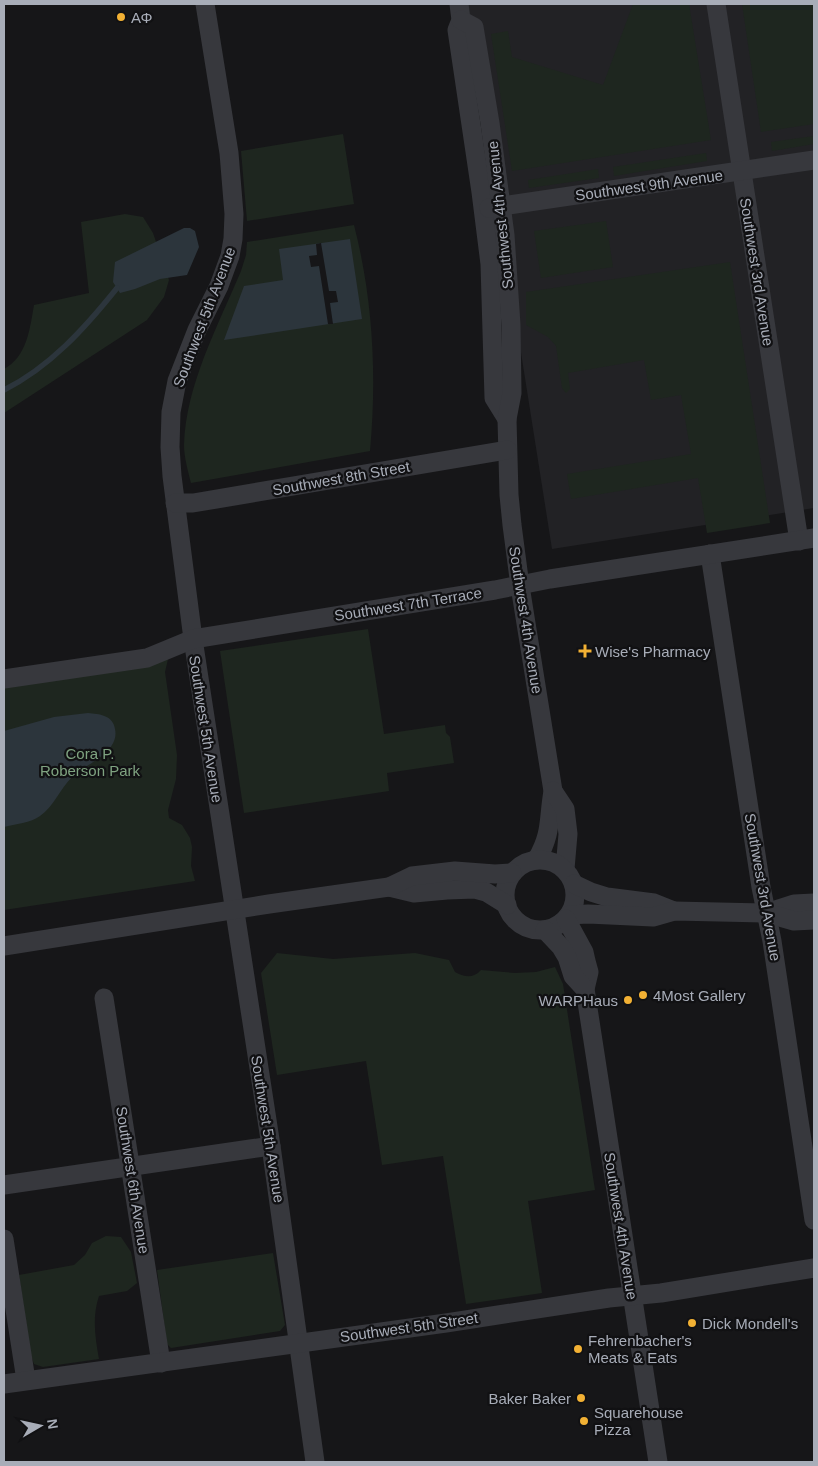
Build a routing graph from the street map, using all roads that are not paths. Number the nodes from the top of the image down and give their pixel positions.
1 (205, 4) edge
2 (716, 4) edge
3 (460, 12) edge
4 (814, 160) edge
5 (741, 171) junction
6 (492, 207) junction
7 (507, 450) junction
8 (175, 503) junction
9 (807, 539) edge
10 (710, 554) junction
11 (520, 586) junction
12 (193, 639) junction
13 (4, 679) edge
14 (553, 791) junction
15 (537, 860) junction
16 (512, 873) junction
17 (569, 876) junction
18 (389, 887) junction
19 (814, 903) edge
20 (507, 905) junction
21 (234, 910) junction
22 (674, 912) junction
23 (766, 913) junction
24 (567, 917) junction
25 (814, 920) edge
26 (545, 930) junction
27 (4, 946) edge
28 (585, 989) junction
29 (104, 998) dead end
30 (271, 1146) junction
31 (131, 1166) junction
32 (4, 1185) edge
33 (814, 1220) edge
34 (4, 1240) edge
35 (814, 1268) edge
36 (632, 1295) junction
37 (299, 1342) junction
38 (161, 1363) junction
39 (26, 1380) junction
40 (4, 1384) edge
41 (315, 1462) edge
42 (658, 1462) edge

1 - 8 street, Southwest 5th Avenue
2 - 5 street, Southwest 3rd Avenue
3 - 6 street, Southwest 4th Avenue
4 - 5 street, Southwest 9th Avenue
5 - 6 street, Southwest 9th Avenue
5 - 9 street, Southwest 3rd Avenue
6 - 7 street, Southwest 4th Avenue
7 - 8 street, Southwest 8th Street
7 - 11 street, Southwest 4th Avenue
8 - 12 street, Southwest 5th Avenue
9 - 10 street, Southwest 7th Terrace
10 - 11 street, Southwest 7th Terrace
10 - 23 street, Southwest 3rd Avenue
11 - 12 street, Southwest 7th Terrace
11 - 14 street, Southwest 4th Avenue
12 - 13 street, Southwest 7th Terrace
12 - 21 street, Southwest 5th Avenue
14 - 15 street, Southwest 4th Avenue
14 - 17 street, Southwest 4th Avenue
15 - 16 street
15 - 17 street
16 - 18 street
16 - 20 street
17 - 22 street
17 - 24 street
18 - 20 street
18 - 21 street
19 - 23 street
20 - 26 street
21 - 27 street
21 - 30 street, Southwest 5th Avenue
22 - 23 street
22 - 24 street
23 - 25 street
23 - 33 street, Southwest 3rd Avenue
24 - 26 street
24 - 28 street, Southwest 4th Avenue
26 - 28 street, Southwest 4th Avenue
28 - 36 street, Southwest 4th Avenue
29 - 31 street, Southwest 6th Avenue
30 - 31 street
30 - 37 street, Southwest 5th Avenue
31 - 32 street
31 - 38 street, Southwest 6th Avenue
34 - 39 street
35 - 36 street, Southwest 5th Street
36 - 37 street, Southwest 5th Street
36 - 42 street, Southwest 4th Avenue
37 - 38 street, Southwest 5th Street
37 - 41 street, Southwest 5th Avenue
38 - 39 street, Southwest 5th Street
39 - 40 street, Southwest 5th Street

